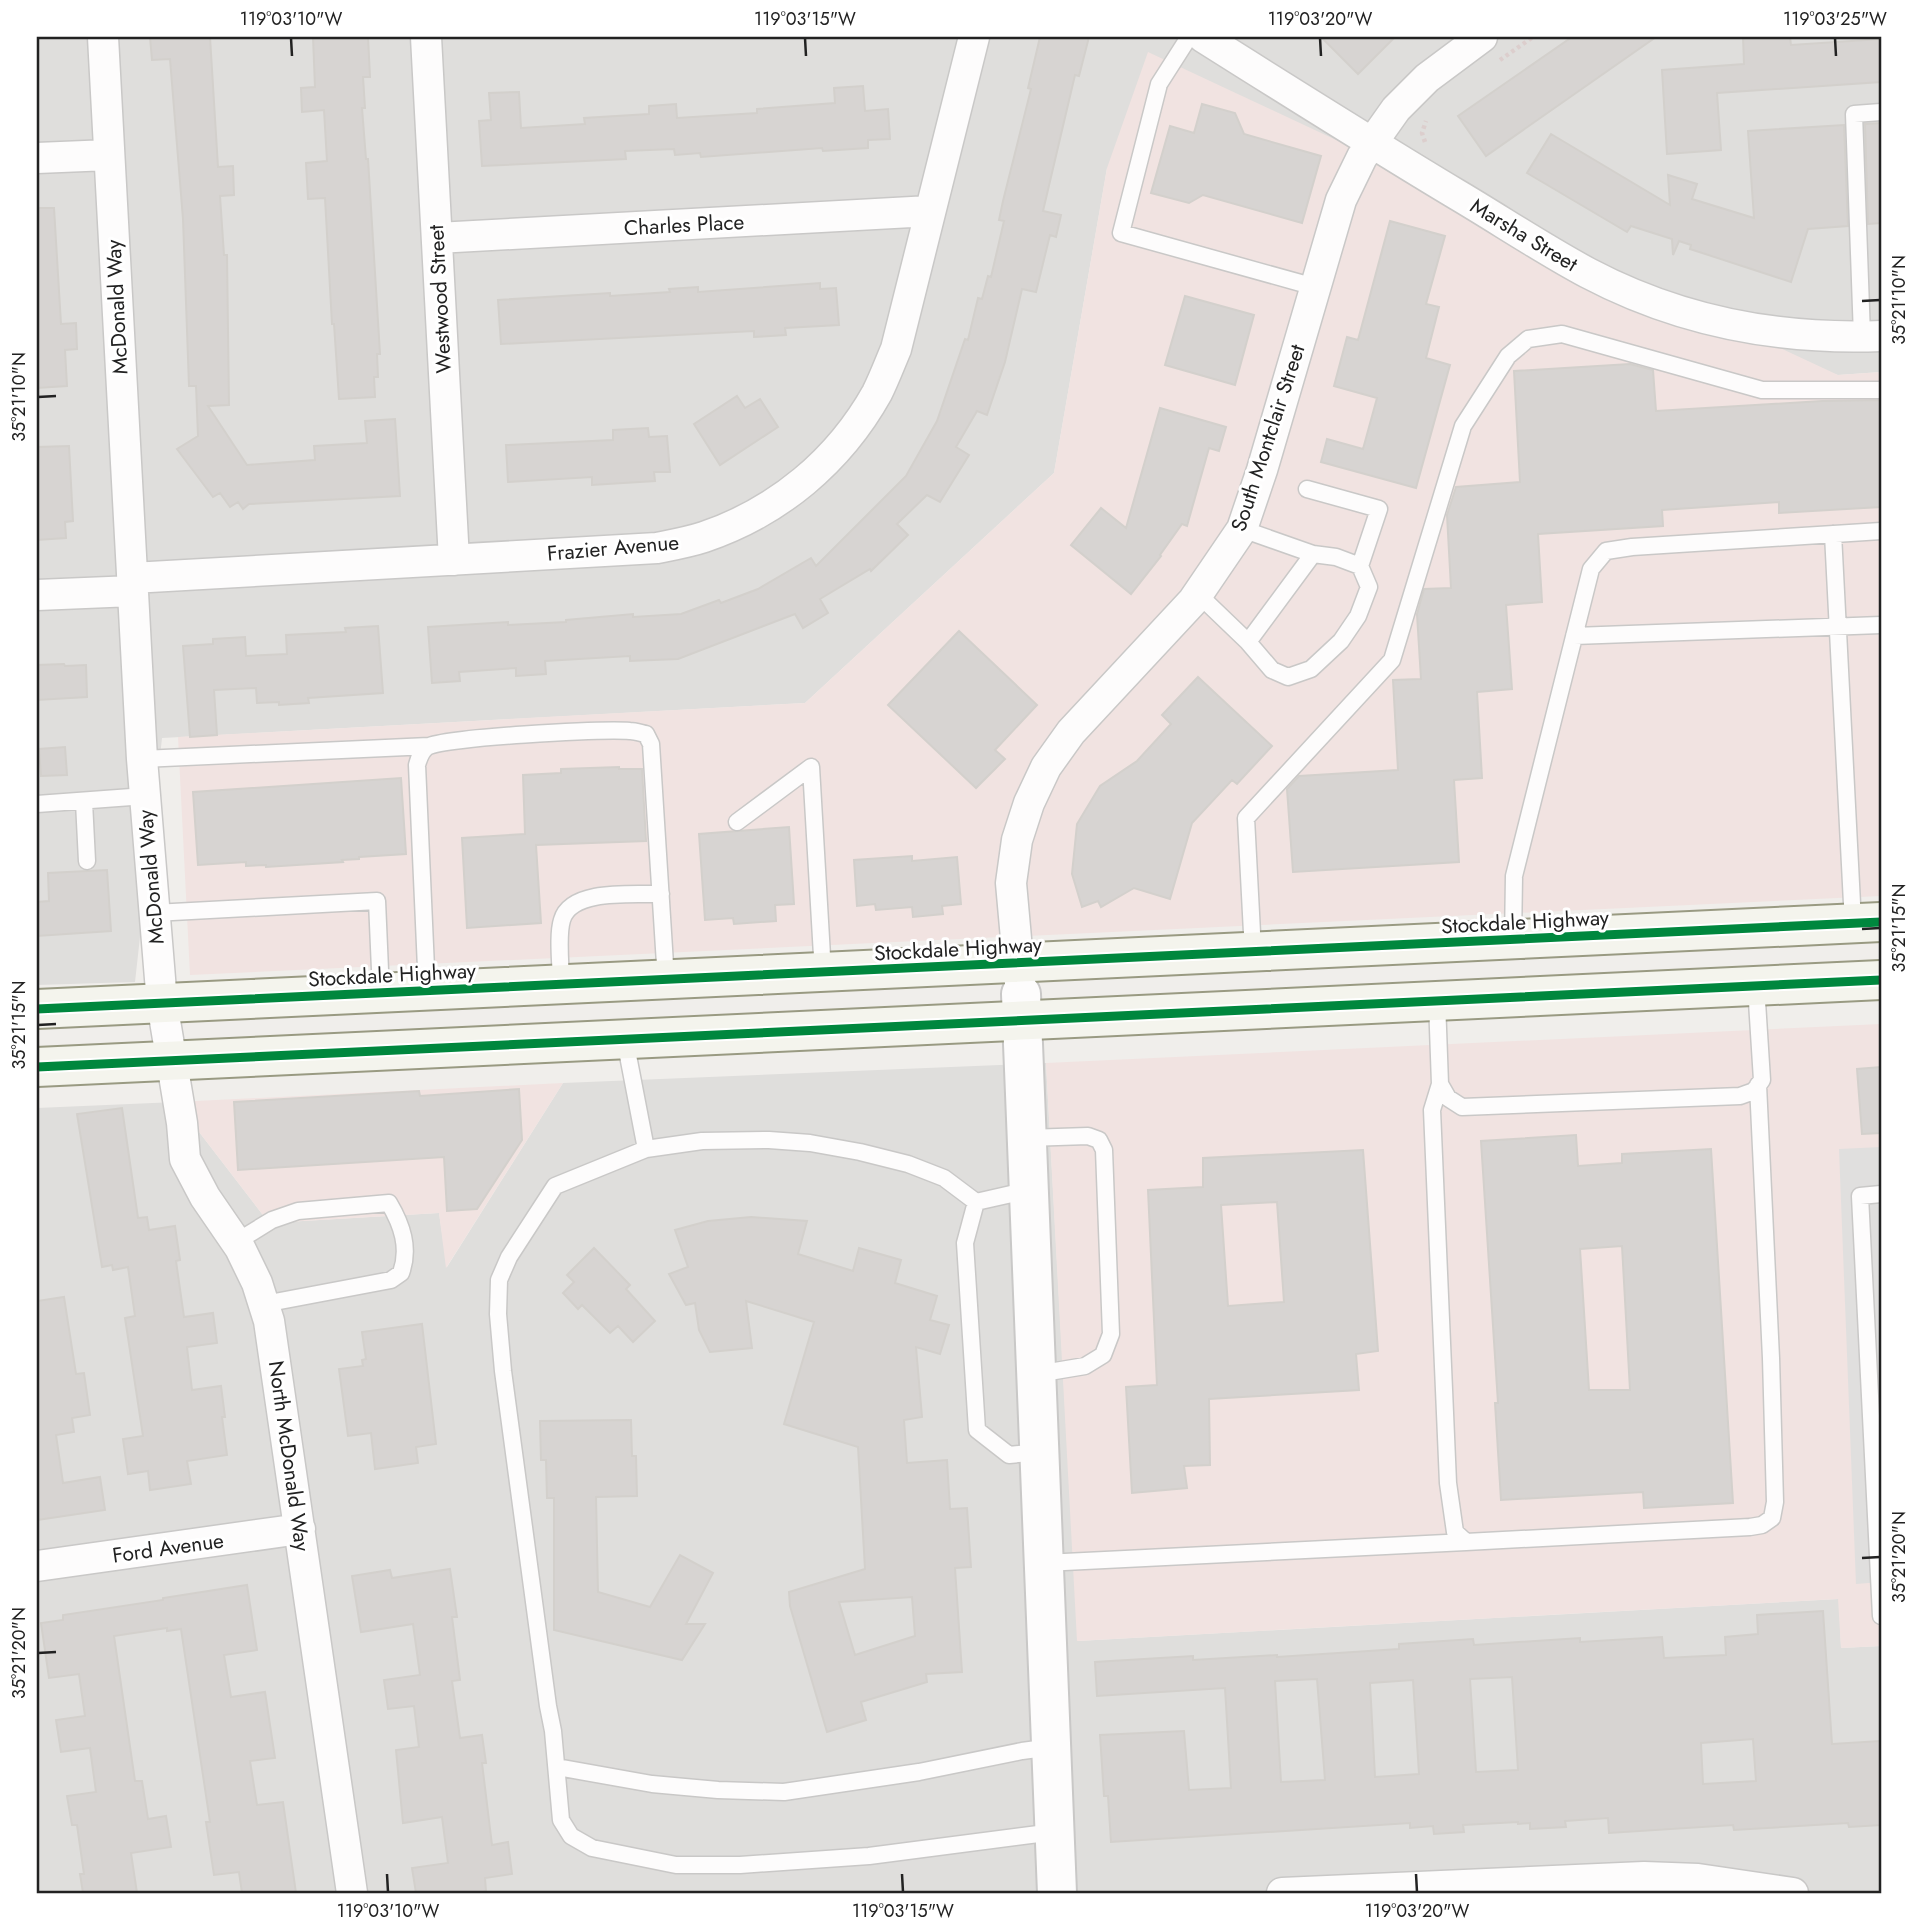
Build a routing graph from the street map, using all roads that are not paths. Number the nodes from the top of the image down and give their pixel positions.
1 (103, 37) edge
2 (426, 37) edge
3 (974, 37) edge
4 (1189, 37) edge
5 (1203, 37) edge
6 (1482, 37) edge
7 (1881, 112) edge
8 (1370, 143) junction
9 (109, 155) junction
10 (37, 158) edge
11 (930, 211) junction
12 (437, 238) junction
13 (1315, 287) junction
14 (1871, 336) edge
15 (1881, 390) edge
16 (1307, 489) dead end
17 (1242, 529) junction
18 (1881, 531) edge
19 (1833, 534) junction
20 (1313, 554) junction
21 (454, 560) junction
22 (1360, 566) junction
23 (132, 584) junction
24 (1198, 594) junction
25 (37, 595) edge
26 (1881, 625) edge
27 (1838, 627) junction
28 (1574, 636) junction
29 (1248, 642) junction
30 (429, 746) junction
31 (142, 759) junction
32 (145, 796) junction
33 (83, 802) junction
34 (37, 804) edge
35 (737, 822) dead end
36 (87, 860) dead end
37 (661, 894) junction
38 (154, 913) junction
39 (1867, 922) edge
40 (1513, 940) junction
41 (1253, 952) junction
42 (823, 973) junction
43 (666, 980) junction
44 (1881, 981) edge
45 (561, 985) junction
46 (1756, 986) junction
47 (427, 991) junction
48 (381, 993) junction
49 (1021, 993) junction
50 (1437, 1001) junction
51 (37, 1009) edge
52 (166, 1034) junction
53 (625, 1040) junction
54 (37, 1067) edge
55 (1440, 1084) junction
56 (1758, 1085) junction
57 (1027, 1138) junction
58 (646, 1149) junction
59 (1029, 1190) junction
60 (1881, 1194) edge
61 (975, 1202) junction
62 (236, 1242) junction
63 (264, 1304) junction
64 (1037, 1374) junction
65 (1876, 1416) edge
66 (1040, 1452) junction
67 (300, 1529) junction
68 (1466, 1542) junction
69 (1044, 1563) junction
70 (37, 1566) edge
71 (1881, 1616) edge
72 (1052, 1747) junction
73 (557, 1768) junction
74 (1055, 1832) junction
75 (1417, 1890) edge
76 (352, 1893) edge
77 (1058, 1893) edge
78 (1282, 1893) edge
79 (1791, 1893) edge

1 - 9 street, McDonald Way
2 - 12 street, Westwood Street
3 - 11 street, Frazier Avenue
4 - 13 lane
5 - 8 street, Marsha Street
6 - 8 street, South Montclair Street
7 - 14 lane
8 - 13 street, South Montclair Street
8 - 14 street, Marsha Street
9 - 10 street
9 - 23 street, McDonald Way
11 - 12 street, Charles Place
11 - 21 street, Frazier Avenue
12 - 21 street, Westwood Street
13 - 17 street, South Montclair Street
15 - 41 lane
16 - 22 lane
17 - 20 lane
17 - 24 street, South Montclair Street
18 - 19 lane
19 - 27 lane
19 - 28 lane
20 - 22 lane
20 - 29 lane
21 - 23 street, Frazier Avenue
22 - 29 lane
23 - 25 street, Frazier Avenue
23 - 31 street, McDonald Way
24 - 29 lane
24 - 49 street, South Montclair Street
26 - 27 lane
27 - 28 lane
27 - 39 lane
28 - 40 lane
30 - 31 lane
30 - 37 lane
30 - 47 lane
31 - 32 street, McDonald Way
32 - 33 lane
32 - 38 street, McDonald Way
33 - 34 lane
33 - 36 lane
35 - 42 lane
37 - 43 lane
37 - 45 lane
38 - 48 lane
38 - 52 street, McDonald Way
39 - 40 main road, Stockdale Highway
40 - 41 main road, Stockdale Highway
41 - 49 main road, Stockdale Highway
42 - 43 main road, Stockdale Highway
42 - 49 main road, Stockdale Highway
43 - 45 main road, Stockdale Highway
44 - 46 main road, Stockdale Highway
45 - 47 main road, Stockdale Highway
46 - 50 main road, Stockdale Highway
46 - 56 lane
47 - 48 main road, Stockdale Highway
48 - 52 main road, Stockdale Highway
49 - 50 main road, Stockdale Highway
49 - 53 main road, Stockdale Highway
49 - 57 street
50 - 55 lane
51 - 52 main road, Stockdale Highway
52 - 53 main road, Stockdale Highway
52 - 54 main road, Stockdale Highway
52 - 62 street, North McDonald Way
53 - 58 lane
55 - 56 lane
55 - 68 lane
56 - 68 lane
57 - 59 street
57 - 64 lane
58 - 61 lane
58 - 73 lane
59 - 61 lane
59 - 64 street
60 - 65 lane
61 - 66 lane
62 - 63 street, North McDonald Way
62 - 63 lane
63 - 67 street, North McDonald Way
64 - 66 street
65 - 71 lane
66 - 69 street
67 - 70 street, Ford Avenue
67 - 76 street, North McDonald Way
68 - 69 lane
69 - 72 street
72 - 73 lane
72 - 74 street
73 - 74 lane
74 - 77 street
75 - 78 street
75 - 79 street

